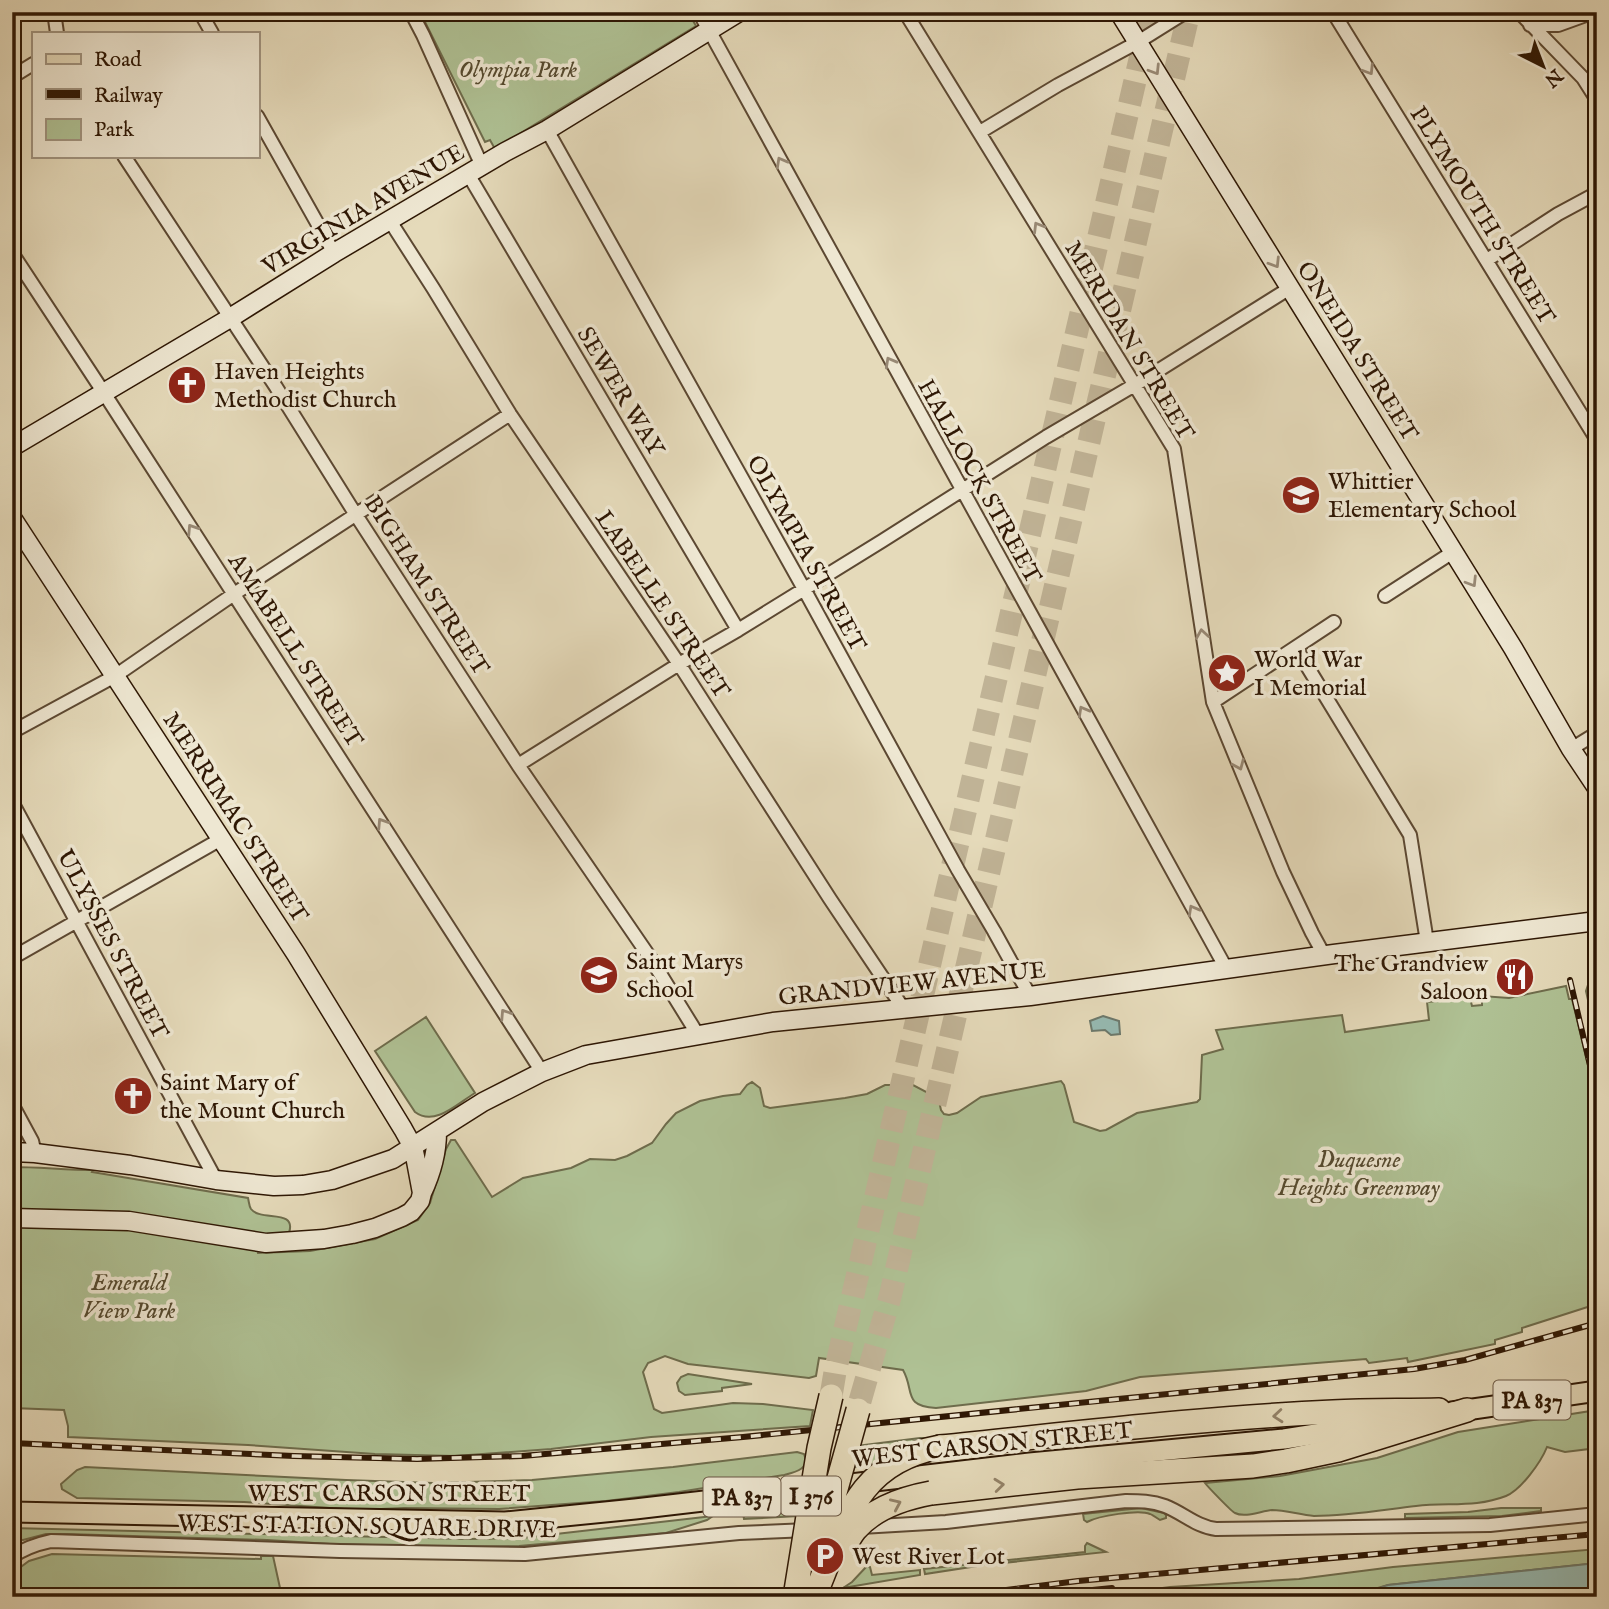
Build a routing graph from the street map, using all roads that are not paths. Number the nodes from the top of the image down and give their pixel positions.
1 (54, 12) edge
2 (200, 12) edge
3 (411, 12) edge
4 (699, 12) edge
5 (739, 12) edge
6 (905, 12) edge
7 (1119, 12) edge
8 (1186, 12) edge
9 (1333, 12) edge
10 (1519, 12) edge
11 (1543, 12) edge
12 (1594, 12) edge
13 (1530, 25) junction
14 (709, 31) junction
15 (57, 32) edge
16 (211, 32) edge
17 (1138, 42) junction
18 (32, 65) edge
19 (12, 78) edge
20 (1597, 100) edge
21 (259, 120) edge
22 (547, 130) junction
23 (980, 132) junction
24 (125, 158) edge
25 (475, 170) junction
26 (1597, 193) edge
27 (390, 221) junction
28 (12, 253) edge
29 (334, 253) junction
30 (1487, 260) junction
31 (1290, 288) junction
32 (230, 318) junction
33 (1135, 385) junction
34 (104, 393) junction
35 (510, 414) junction
36 (1597, 440) edge
37 (12, 447) edge
38 (961, 490) junction
39 (356, 514) junction
40 (12, 518) edge
41 (1453, 552) junction
42 (804, 589) junction
43 (234, 594) junction
44 (1385, 596) dead end
45 (1334, 622) dead end
46 (738, 630) junction
47 (1296, 648) junction
48 (679, 664) junction
49 (115, 676) junction
50 (1213, 702) junction
51 (12, 732) edge
52 (1597, 733) edge
53 (1571, 748) junction
54 (518, 765) junction
55 (1597, 788) edge
56 (12, 802) edge
57 (221, 839) junction
58 (1597, 921) edge
59 (78, 922) junction
60 (1427, 942) junction
61 (1324, 955) junction
62 (12, 958) edge
63 (1227, 970) junction
64 (1030, 996) junction
65 (903, 1008) junction
66 (698, 1035) junction
67 (542, 1072) junction
68 (12, 1104) edge
69 (437, 1132) junction
70 (413, 1147) junction
71 (12, 1152) edge
72 (35, 1153) junction
73 (216, 1180) junction
74 (422, 1193) junction
75 (12, 1218) edge
76 (1597, 1391) edge
77 (831, 1396) tunnel mouth
78 (859, 1405) tunnel mouth
79 (1467, 1410) junction
80 (12, 1512) edge
81 (1597, 1514) edge
82 (12, 1557) edge
83 (795, 1597) edge
84 (806, 1597) edge
85 (814, 1597) edge
86 (822, 1597) edge

1 - 15 street
2 - 16 street
3 - 25 street, SEWER WAY
4 - 14 street, HALLOCK STREET
5 - 14 street, VIRGINIA AVENUE
6 - 23 street, MERIDAN STREET
7 - 17 street, ONEIDA STREET
8 - 17 street
9 -> 30 street, PLYMOUTH STREET
10 - 13 street
11 - 13 street
12 - 13 street
13 - 20 street
14 - 22 street, VIRGINIA AVENUE
38 -> 14 street, HALLOCK STREET
17 - 23 street
17 -> 31 street, ONEIDA STREET
18 - 19 street
21 - 29 street
22 - 25 street, VIRGINIA AVENUE
22 - 42 street, OLYMPIA STREET
33 -> 23 street, MERIDAN STREET
24 - 32 street, BIGHAM STREET
25 - 27 street, VIRGINIA AVENUE
25 - 46 street, SEWER WAY
26 - 30 street
27 - 29 street, VIRGINIA AVENUE
27 - 35 street, LABELLE STREET
28 - 34 street, AMABELL STREET
29 - 32 street, VIRGINIA AVENUE
30 - 36 street, PLYMOUTH STREET
31 - 33 street
31 - 41 street, ONEIDA STREET
32 - 34 street, VIRGINIA AVENUE
32 - 39 street, BIGHAM STREET
33 - 38 street
50 -> 33 street, MERIDAN STREET
34 - 37 street, VIRGINIA AVENUE
43 -> 34 street, AMABELL STREET
35 - 39 street
35 - 48 street, LABELLE STREET
38 - 42 street
63 -> 38 street, HALLOCK STREET
39 - 43 street
39 - 54 street, BIGHAM STREET
40 - 49 street, MERRIMAC STREET
41 - 44 street
41 -> 53 street, ONEIDA STREET
42 - 46 street
42 - 64 street, OLYMPIA STREET
43 - 49 street
67 -> 43 street, AMABELL STREET
45 - 47 street
46 - 48 street
47 - 50 street
47 - 60 street
48 - 54 street
48 - 65 street, LABELLE STREET
49 - 51 street
49 - 57 street, MERRIMAC STREET
50 -> 61 street, MERIDAN STREET
52 - 53 street
53 - 55 street, ONEIDA STREET
54 - 66 street, BIGHAM STREET
56 - 59 street, ULYSSES STREET
57 - 59 street
57 - 70 street, MERRIMAC STREET
58 - 60 street, GRANDVIEW AVENUE
59 - 62 street
59 - 73 street, ULYSSES STREET
60 - 61 street, GRANDVIEW AVENUE
61 - 63 street, GRANDVIEW AVENUE
63 - 64 street, GRANDVIEW AVENUE
64 - 65 street, GRANDVIEW AVENUE
65 - 66 street, GRANDVIEW AVENUE
66 - 67 street, GRANDVIEW AVENUE
67 - 69 street, GRANDVIEW AVENUE
68 - 72 street
69 - 70 street, GRANDVIEW AVENUE
69 - 74 street
70 - 73 street, GRANDVIEW AVENUE
70 - 74 street, MERRIMAC STREET
71 - 72 street, GRANDVIEW AVENUE
72 - 73 street, GRANDVIEW AVENUE
74 - 75 street
76 - 79 main road, WEST CARSON STREET / PA 837
77 - 83 highway, I 376, bridge
78 - 84 highway, I 376, bridge
79 - 80 main road, WEST CARSON STREET / PA 837
79 -> 85 highway, bridge
86 -> 79 highway, bridge
81 - 82 street, WEST STATION SQUARE DRIVE

